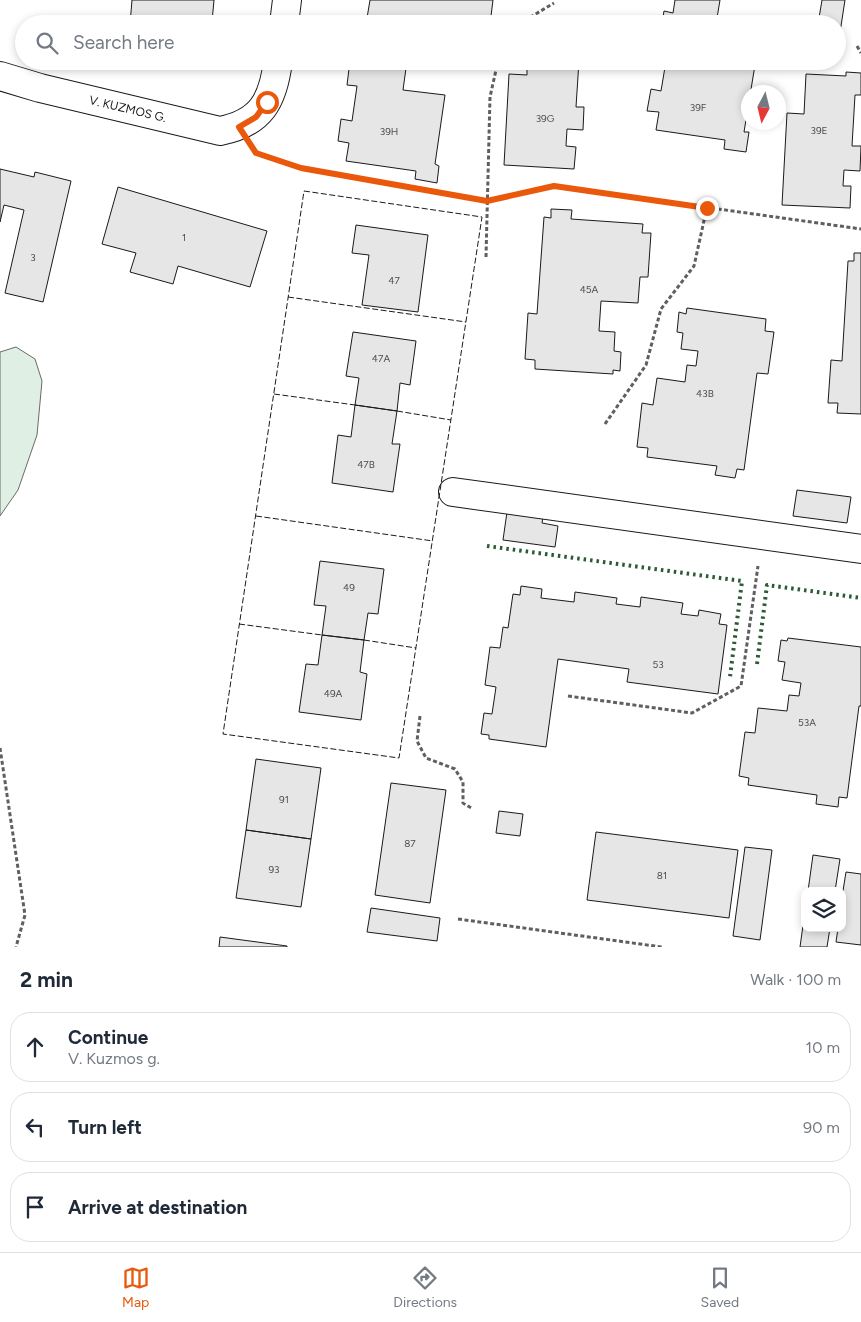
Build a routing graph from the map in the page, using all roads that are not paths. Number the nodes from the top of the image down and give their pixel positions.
1 (287, 0) edge
2 (285, 15) edge
3 (277, 70) edge
4 (0, 76) edge
5 (453, 492) dead end
6 (861, 549) edge

1 - 2 street
3 - 4 street, V. KUZMOS G.
5 - 6 street

